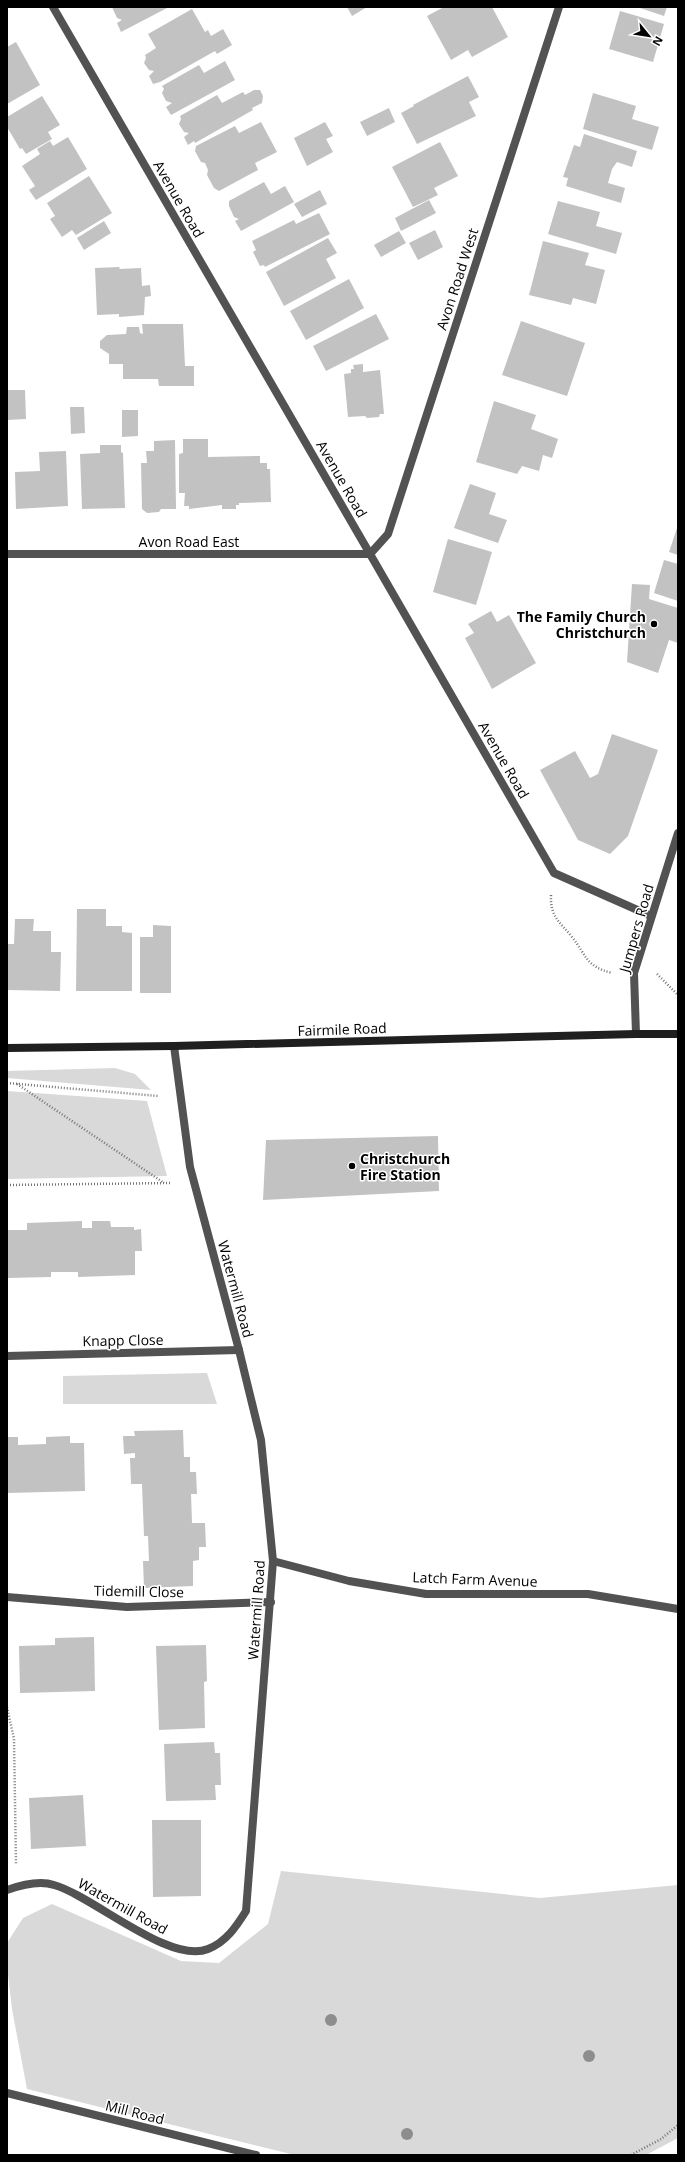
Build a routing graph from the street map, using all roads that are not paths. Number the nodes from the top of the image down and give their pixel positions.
1 (53, 7) edge
2 (559, 7) edge
3 (7, 554) edge
4 (370, 554) junction
5 (678, 833) edge
6 (651, 916) junction
7 (636, 1034) junction
8 (678, 1034) edge
9 (174, 1046) junction
10 (7, 1048) edge
11 (239, 1350) junction
12 (7, 1356) edge
13 (274, 1561) junction
14 (7, 1597) edge
15 (271, 1602) junction
16 (678, 1609) edge
17 (7, 1890) edge
18 (7, 2093) edge
19 (256, 2155) edge

1 - 4 street, Avenue Road
2 - 4 street, Avon Road West
3 - 4 street, Avon Road East
4 - 6 street, Avenue Road
5 - 6 street, Jumpers Road
6 - 7 street, Jumpers Road
7 - 8 main road, Fairmile Road
7 - 9 main road, Fairmile Road
9 - 10 main road, Fairmile Road
9 - 11 street, Watermill Road
11 - 12 street, Knapp Close
11 - 13 street, Watermill Road
13 - 15 street, Watermill Road
13 - 16 street, Latch Farm Avenue
14 - 15 street, Tidemill Close
15 - 17 street, Watermill Road
18 - 19 street, Mill Road

